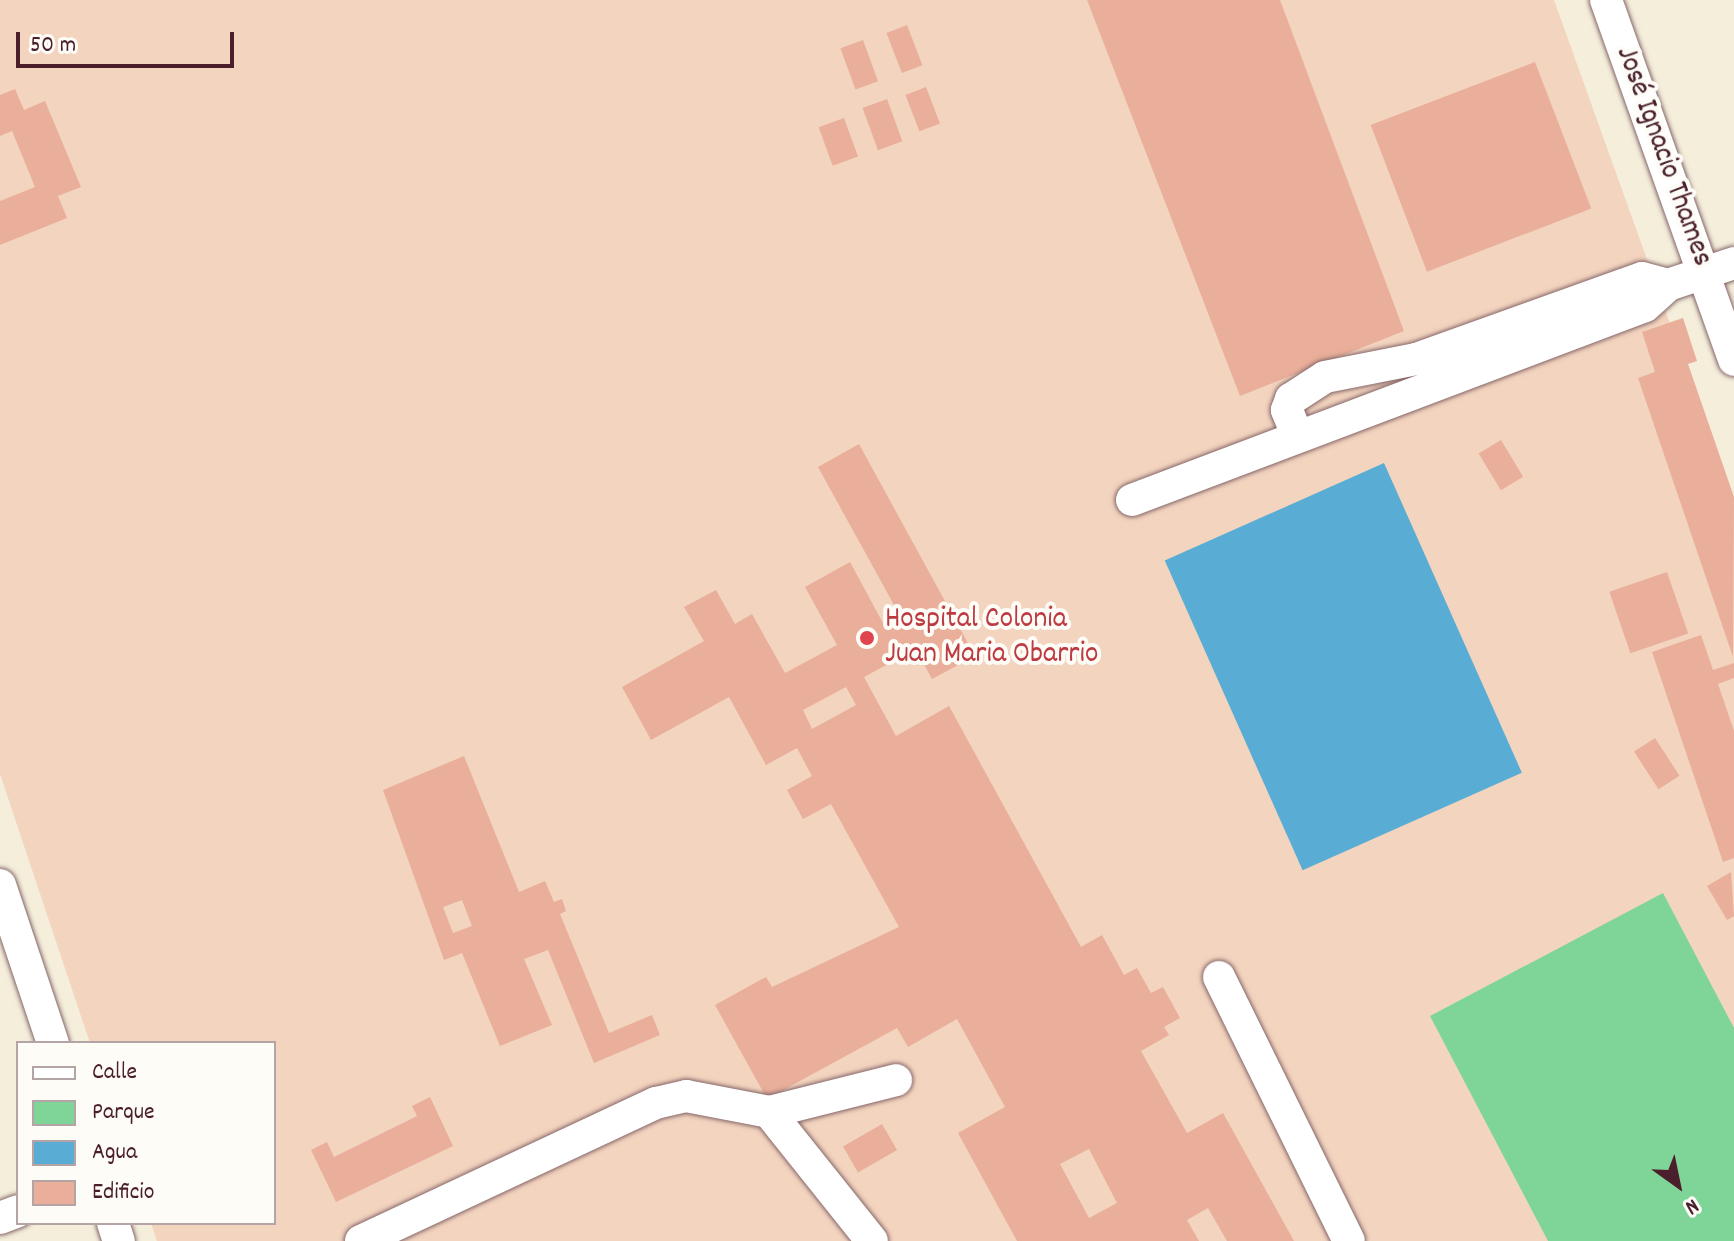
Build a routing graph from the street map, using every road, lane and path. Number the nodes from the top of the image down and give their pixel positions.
1 (1606, 0) edge
2 (1719, 269) edge
3 (1668, 285) junction
4 (1734, 360) edge
5 (1297, 435) junction
6 (1132, 500) dead end
7 (0, 885) edge
8 (1219, 977) dead end
9 (52, 1041) edge
10 (896, 1080) dead end
11 (769, 1112) junction
12 (361, 1241) edge
13 (872, 1241) edge
14 (1349, 1241) edge

1 - 2 street, José Ignacio Thames
2 - 3 street
2 - 4 street, José Ignacio Thames
3 - 5 street
3 - 5 street
5 - 6 street
7 - 9 street
8 - 14 street
10 - 11 street
11 - 12 street
11 - 13 street

